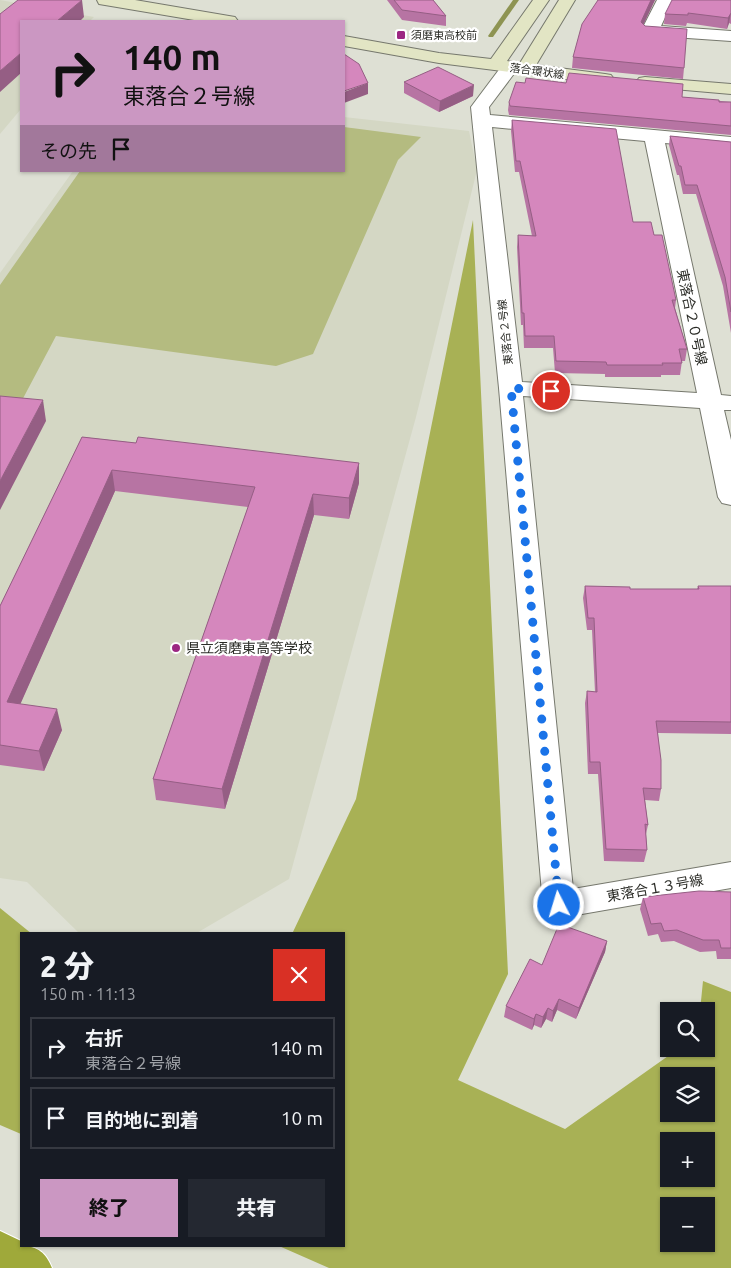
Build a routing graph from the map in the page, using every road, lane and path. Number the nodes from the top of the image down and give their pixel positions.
1 (105, 0) edge
2 (541, 0) edge
3 (567, 0) edge
4 (665, 0) edge
5 (223, 20) edge
6 (731, 36) edge
7 (345, 41) edge
8 (510, 67) junction
9 (731, 89) edge
10 (482, 120) junction
11 (654, 137) junction
12 (731, 143) edge
13 (511, 388) junction
14 (720, 403) edge
15 (731, 497) edge
16 (731, 875) edge
17 (0, 1250) edge
18 (33, 1268) edge

1 - 5 street
2 - 8 street
3 - 8 street
4 - 6 street
7 - 8 street, 落合環状線
8 - 9 street, 落合環状線
8 - 10 street, 東落合２号線
10 - 11 street
10 - 13 street, 東落合２号線
11 - 12 street
11 - 14 street, 東落合２０号線
13 - 14 street
13 - 16 street, 東落合１３号線
14 - 15 street, 東落合２０号線
17 - 18 highway

